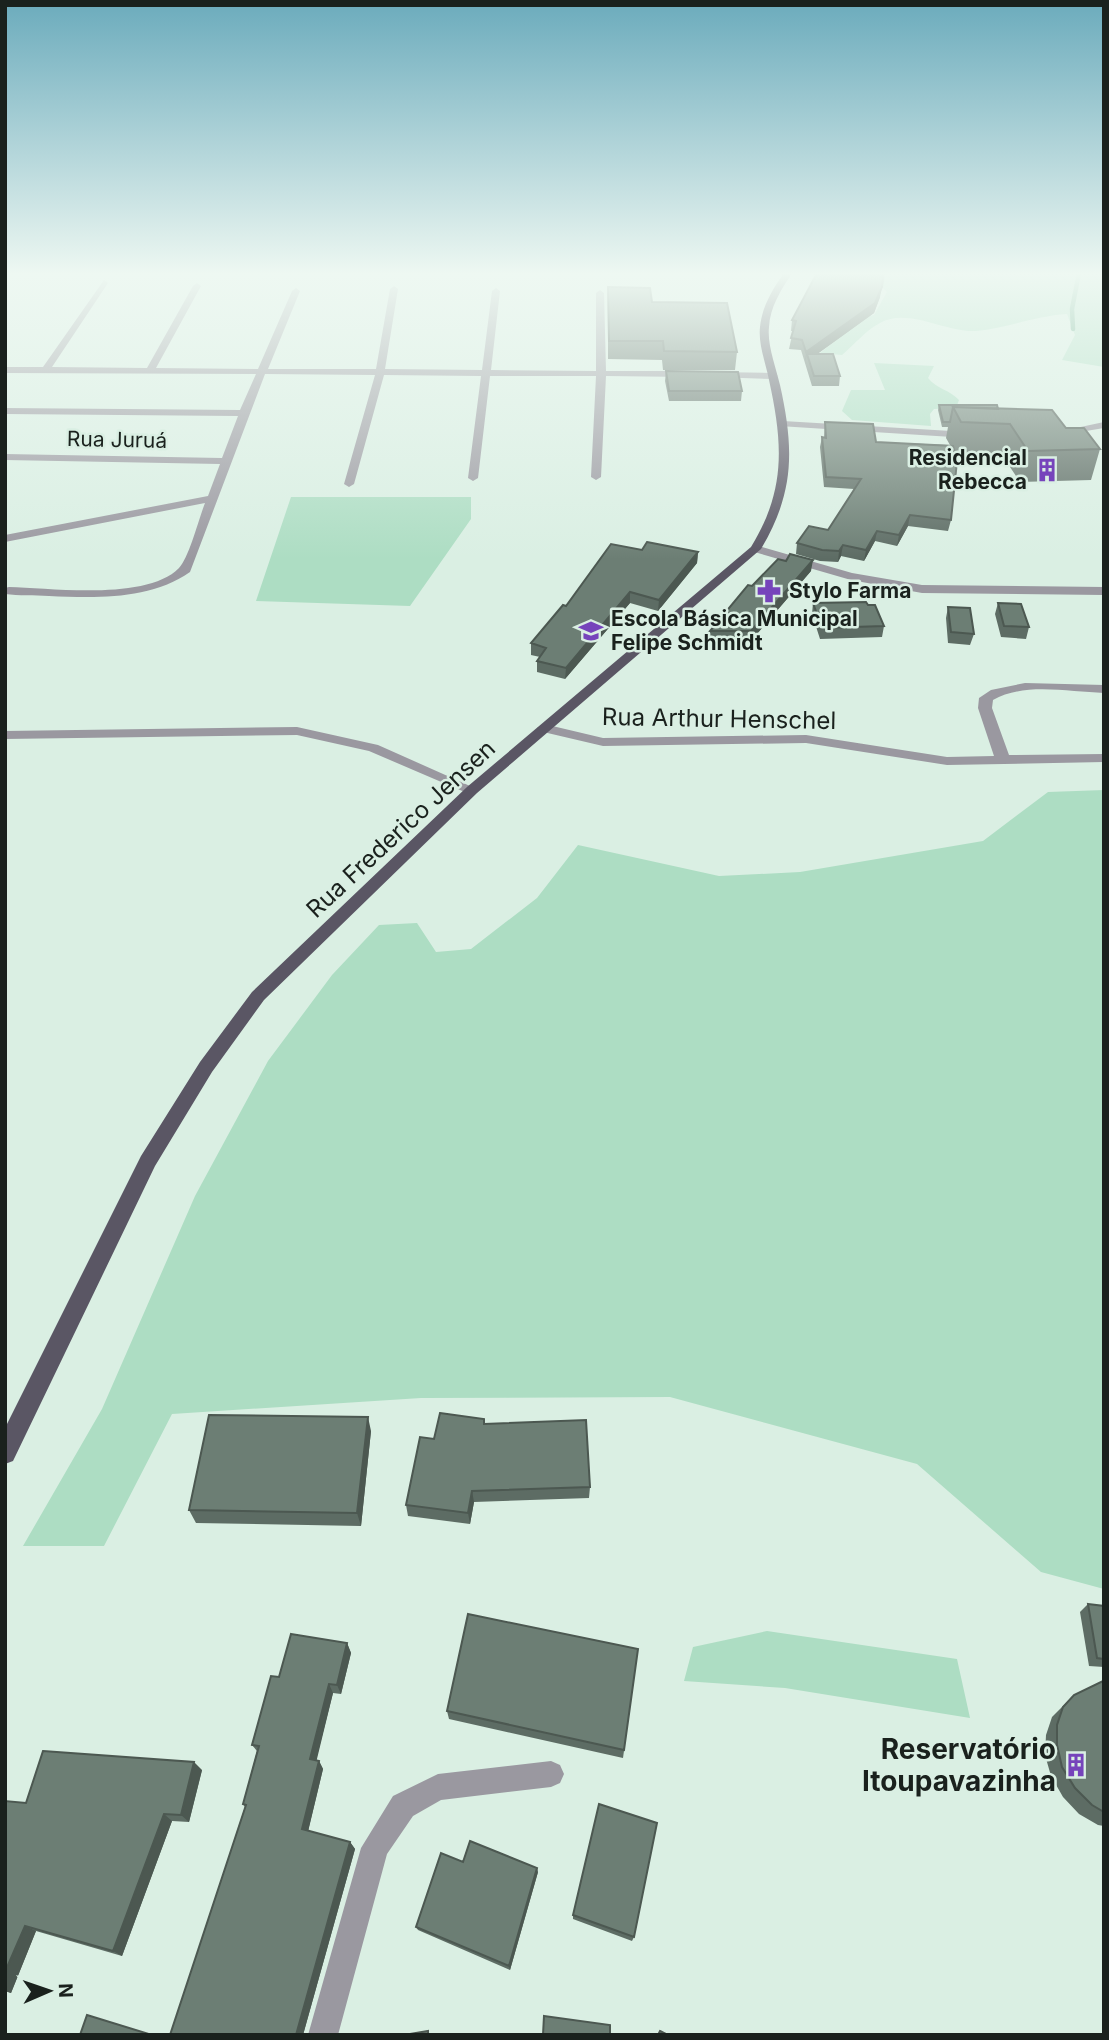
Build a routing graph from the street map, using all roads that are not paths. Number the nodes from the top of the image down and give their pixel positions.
1 (47, 368) edge
2 (152, 368) edge
3 (263, 368) edge
4 (381, 368) edge
5 (487, 368) edge
6 (601, 368) edge
7 (773, 368) edge
8 (5, 370) edge
9 (45, 371) junction
10 (150, 371) junction
11 (262, 371) junction
12 (380, 373) junction
13 (486, 373) junction
14 (601, 373) junction
15 (774, 376) junction
16 (5, 411) edge
17 (244, 413) junction
18 (783, 424) junction
19 (1104, 425) edge
20 (976, 435) edge
21 (1045, 435) edge
22 (5, 457) edge
23 (229, 461) junction
24 (596, 477) dead end
25 (473, 478) dead end
26 (349, 484) dead end
27 (213, 498) junction
28 (5, 539) edge
29 (755, 549) junction
30 (1104, 590) edge
31 (9, 591) dead end
32 (1104, 689) edge
33 (544, 728) junction
34 (5, 734) edge
35 (1104, 758) edge
36 (1003, 760) junction
37 (472, 790) junction
38 (5, 1453) edge
39 (551, 1774) dead end
40 (323, 2035) edge

1 - 9 street
2 - 10 street
3 - 11 street
4 - 12 street
5 - 13 street
6 - 14 street
7 - 15 main road, Rua Frederico Jensen
8 - 9 street
9 - 10 street
10 - 11 street
11 - 12 street
11 - 17 street
12 - 13 street
12 - 26 street
13 - 14 street
13 - 25 street
14 - 15 street
14 - 24 street
15 - 18 main road, Rua Frederico Jensen
16 - 17 street
17 - 23 street
18 - 20 street
18 - 29 main road, Rua Frederico Jensen
19 - 21 street
22 - 23 street, Rua Juruá
23 - 27 street
27 - 28 street
27 - 31 street
29 - 30 street
29 - 33 main road, Rua Frederico Jensen
32 - 36 street
33 - 36 street, Rua Arthur Henschel
33 - 37 main road, Rua Frederico Jensen
34 - 37 street
35 - 36 street, Rua Arthur Henschel
37 - 38 main road, Rua Frederico Jensen
39 - 40 street

